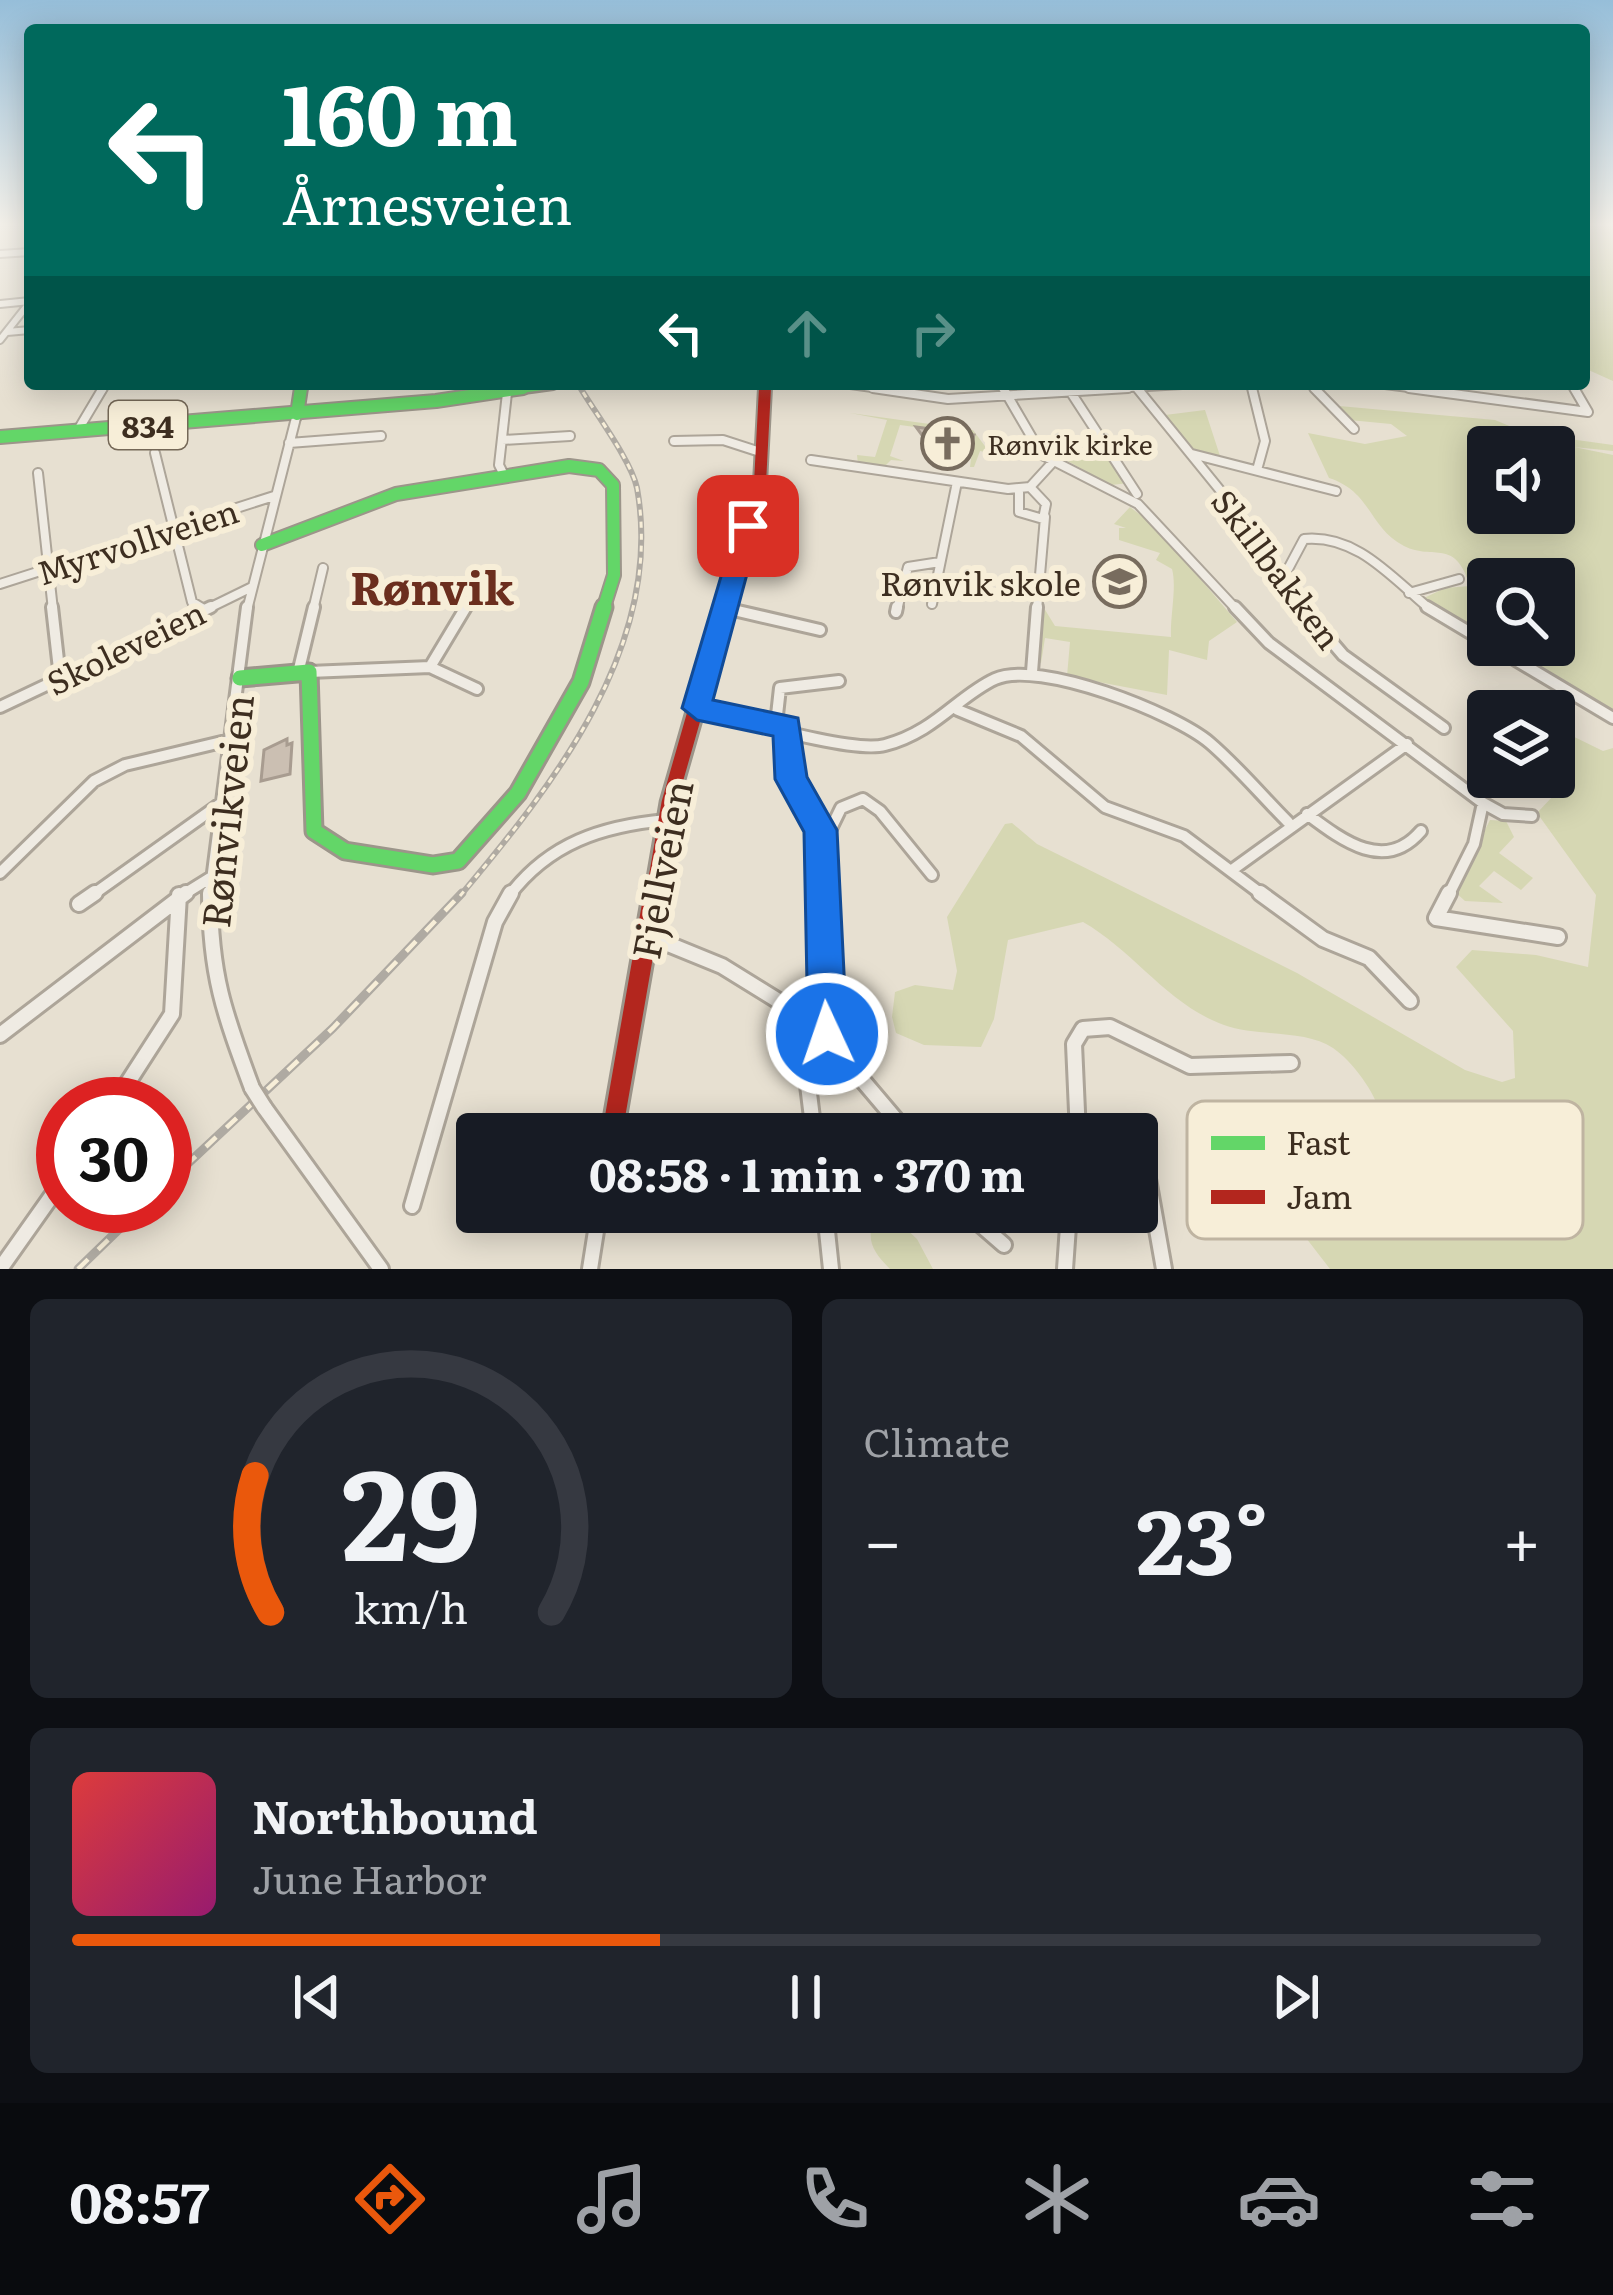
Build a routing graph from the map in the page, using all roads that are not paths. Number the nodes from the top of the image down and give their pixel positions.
1 (24, 309) edge
2 (17, 318) junction
3 (0, 320) edge
4 (24, 331) edge
5 (7, 332) junction
6 (0, 340) edge
7 (102, 390) edge
8 (301, 390) edge
9 (522, 390) edge
10 (765, 390) edge
11 (873, 390) edge
12 (905, 390) edge
13 (996, 390) edge
14 (1005, 390) edge
15 (1048, 390) edge
16 (1087, 390) edge
17 (1140, 390) edge
18 (1252, 390) edge
19 (1316, 390) edge
20 (1422, 390) edge
21 (1576, 390) edge
22 (1070, 391) junction
23 (507, 393) junction
24 (907, 397) junction
25 (297, 413) junction
26 (1354, 429) dead end
27 (78, 430) junction
28 (0, 436) edge
29 (381, 436) dead end
30 (570, 436) dead end
31 (502, 440) junction
32 (674, 441) dead end
33 (289, 443) junction
34 (155, 453) dead end
35 (764, 453) junction
36 (1192, 454) junction
37 (812, 460) dead end
38 (1052, 463) junction
39 (1257, 470) junction
40 (38, 473) dead end
41 (505, 477) junction
42 (957, 482) junction
43 (760, 483) junction
44 (714, 484) dead end
45 (1024, 488) junction
46 (1336, 491) dead end
47 (1136, 494) dead end
48 (274, 496) junction
49 (1045, 518) junction
50 (174, 528) junction
51 (262, 545) junction
52 (940, 562) junction
53 (47, 568) junction
54 (323, 568) dead end
55 (1281, 571) junction
56 (1459, 579) dead end
57 (0, 584) edge
58 (250, 588) junction
59 (476, 589) dead end
60 (1409, 593) junction
61 (932, 604) dead end
62 (202, 608) junction
63 (725, 608) junction
64 (896, 612) dead end
65 (820, 629) dead end
66 (430, 667) junction
67 (304, 670) junction
68 (1032, 672) junction
69 (60, 678) junction
70 (240, 679) junction
71 (838, 681) dead end
72 (477, 689) dead end
73 (0, 707) edge
74 (697, 708) junction
75 (958, 710) junction
76 (1613, 718) edge
77 (782, 725) junction
78 (1444, 728) dead end
79 (230, 740) junction
80 (1407, 744) junction
81 (1484, 803) junction
82 (220, 804) junction
83 (1307, 814) junction
84 (1532, 817) dead end
85 (665, 820) junction
86 (1288, 822) junction
87 (1420, 831) dead end
88 (821, 849) junction
89 (1232, 870) junction
90 (0, 873) edge
91 (932, 875) dead end
92 (210, 878) junction
93 (179, 895) junction
94 (79, 904) dead end
95 (646, 934) junction
96 (1558, 938) dead end
97 (1410, 1001) dead end
98 (827, 1034) junction
99 (0, 1035) edge
100 (1291, 1063) dead end
101 (131, 1077) edge
102 (616, 1113) edge
103 (811, 1113) edge
104 (891, 1113) edge
105 (1077, 1113) edge
106 (412, 1206) dead end
107 (36, 1218) edge
108 (596, 1233) edge
109 (827, 1233) edge
110 (990, 1233) edge
111 (1068, 1233) edge
112 (1158, 1233) edge
113 (1004, 1245) dead end
114 (0, 1269) edge
115 (381, 1269) edge
116 (590, 1269) edge
117 (831, 1269) edge
118 (1065, 1269) edge
119 (1164, 1269) edge

1 - 2 street
2 - 3 street
2 - 5 street
4 - 5 street
5 - 6 street
7 - 27 street
8 - 25 street, Rønvikveien
9 - 23 street, 834
10 - 35 street, Fjellveien
11 - 24 street
12 - 24 street
13 - 24 street
14 - 38 street
15 - 22 street
16 - 22 street
17 - 36 street, Skillbakken
18 - 39 street
19 - 26 street
20 - 21 street
22 - 47 street
23 - 25 street, 834
23 - 31 street
25 - 27 street, 834
25 - 33 street, Rønvikveien
27 - 28 street, 834
29 - 33 street
30 - 31 street
31 - 41 street
32 - 35 street
33 - 48 street, Rønvikveien
34 - 50 street
35 - 43 street, Fjellveien
36 - 39 street
36 - 55 street, Skillbakken
37 - 42 street
38 - 45 street
38 - 80 street
39 - 46 street
40 - 53 street
41 - 51 street
41 - 67 street
42 - 45 street
42 - 52 street
43 - 44 street
43 - 63 street, Fjellveien
45 - 49 street
45 - 49 street
48 - 50 street, Myrvollveien
48 - 51 street, Rønvikveien
49 - 68 street
50 - 53 street, Myrvollveien
50 - 62 street
51 - 58 street, Rønvikveien
52 - 61 street
52 - 64 street
53 - 57 street, Myrvollveien
53 - 69 street
54 - 67 street
55 - 60 street
55 - 78 street, Skillbakken
56 - 60 street
58 - 62 street, Skoleveien
58 - 70 street, Rønvikveien
59 - 66 street
60 - 76 street
62 - 69 street, Skoleveien
63 - 65 street
63 - 74 street, Fjellveien
66 - 67 street
66 - 72 street
67 - 70 street
68 - 75 street
68 - 86 street
69 - 73 street, Skoleveien
70 - 79 street, Rønvikveien
71 - 77 street
74 - 77 street
74 - 85 street, Fjellveien
75 - 77 street
75 - 89 street
77 - 88 street
79 - 82 street, Rønvikveien
79 - 90 street
80 - 81 street
80 - 83 street
81 - 84 street
81 - 96 street
82 - 92 street, Rønvikveien
82 - 94 street
83 - 86 street
83 - 87 street
85 - 95 street, Fjellveien
85 - 106 street
86 - 89 street
88 - 91 street
88 - 98 street
89 - 97 street
92 - 93 street
92 - 115 street, Rønvikveien, bridge
93 - 99 street
93 - 101 street
95 - 98 street
95 - 102 street, Fjellveien
98 - 103 street
98 - 104 street
100 - 105 street
107 - 114 street
108 - 116 street
109 - 117 street
110 - 113 street
111 - 118 street
112 - 119 street

